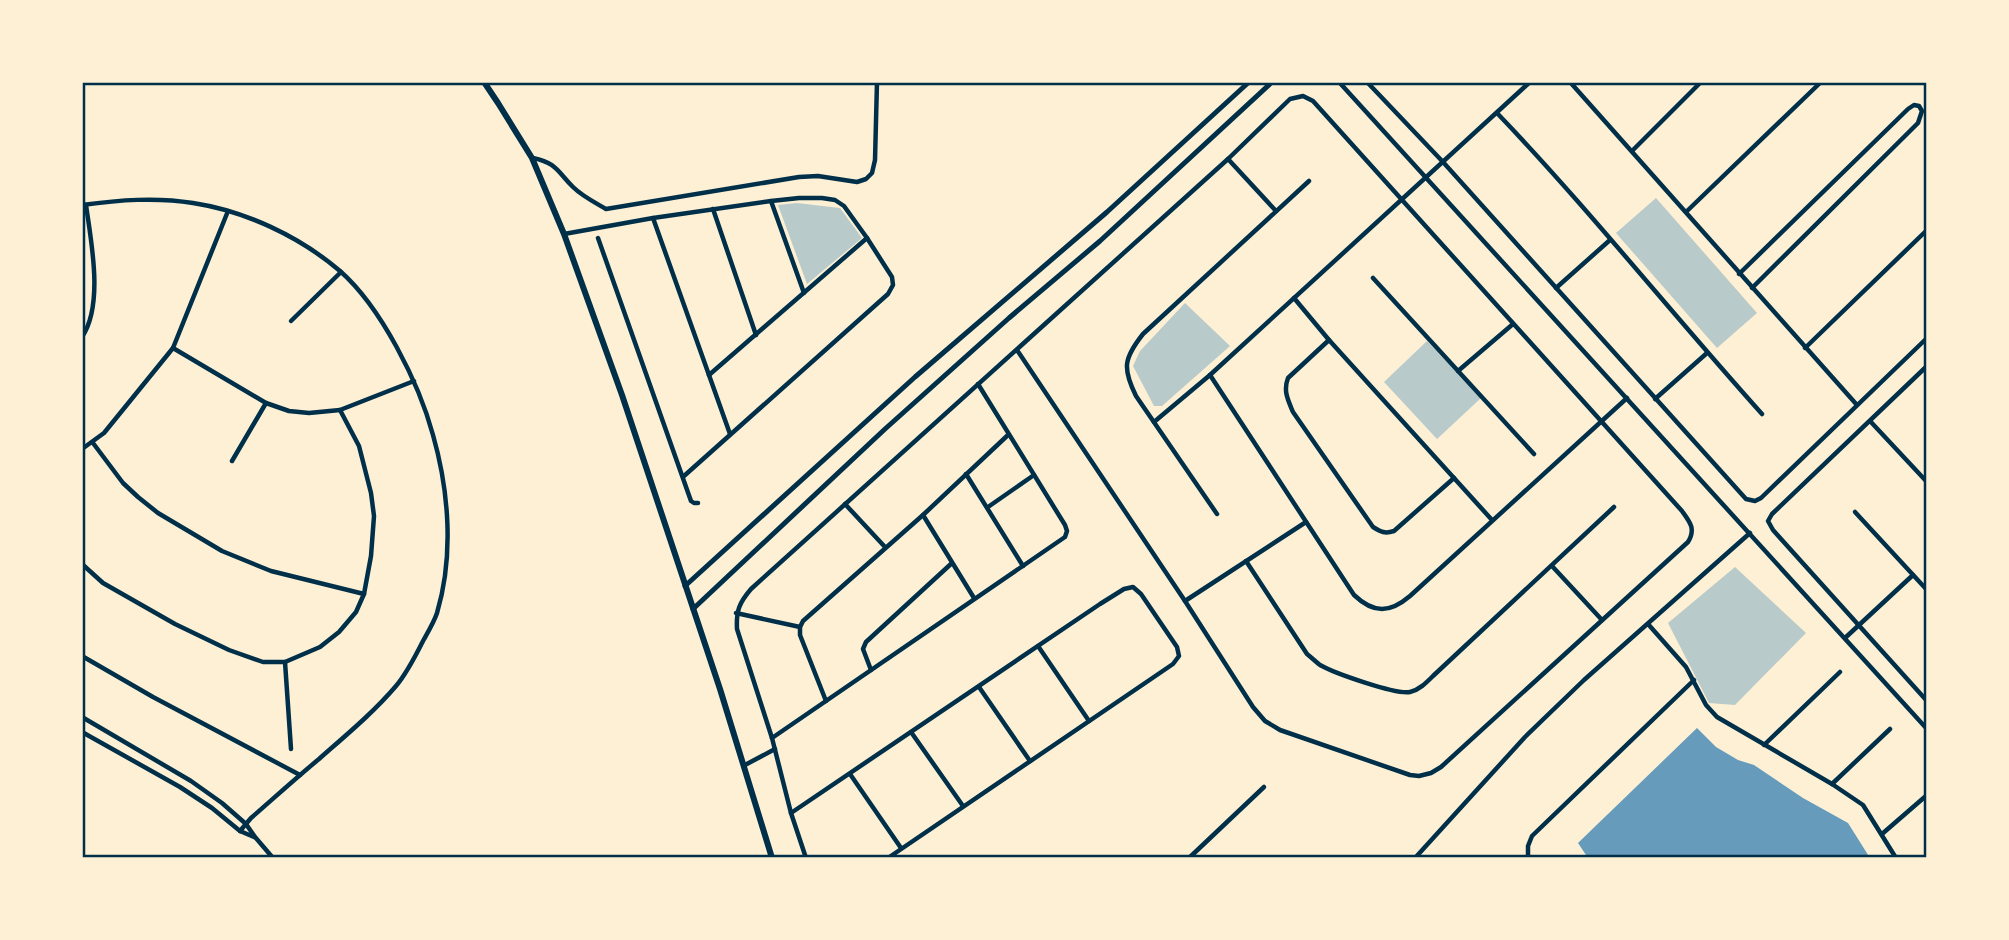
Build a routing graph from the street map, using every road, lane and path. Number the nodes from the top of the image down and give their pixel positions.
1 (484, 82) edge
2 (877, 82) edge
3 (1249, 82) edge
4 (1272, 82) edge
5 (1339, 82) edge
6 (1367, 82) edge
7 (1531, 82) edge
8 (1570, 82) edge
9 (1701, 82) edge
10 (1821, 82) edge
11 (1497, 113) junction
12 (1632, 151) junction
13 (532, 158) junction
14 (1228, 159) junction
15 (1443, 162) junction
16 (1426, 177) junction
17 (1308, 181) dead end
18 (1401, 199) junction
19 (771, 201) junction
20 (84, 205) edge
21 (713, 209) junction
22 (228, 211) junction
23 (1276, 211) junction
24 (1686, 212) junction
25 (653, 218) junction
26 (1927, 230) edge
27 (564, 234) junction
28 (598, 238) dead end
29 (867, 238) junction
30 (1610, 240) junction
31 (341, 272) junction
32 (1739, 274) junction
33 (1373, 278) dead end
34 (1556, 288) junction
35 (1752, 288) junction
36 (804, 293) junction
37 (1294, 298) junction
38 (291, 321) dead end
39 (1514, 324) junction
40 (756, 335) junction
41 (82, 337) edge
42 (1927, 338) edge
43 (1329, 340) junction
44 (173, 348) junction
45 (1805, 348) junction
46 (1017, 349) junction
47 (1707, 353) junction
48 (1927, 366) edge
49 (1458, 371) junction
50 (709, 375) junction
51 (1209, 375) junction
52 (414, 381) junction
53 (978, 384) junction
54 (1627, 398) junction
55 (1655, 399) junction
56 (266, 403) junction
57 (1857, 405) junction
58 (340, 410) junction
59 (1762, 414) dead end
60 (1602, 421) junction
61 (1870, 421) junction
62 (1154, 422) junction
63 (730, 434) junction
64 (1008, 435) junction
65 (93, 443) junction
66 (82, 449) edge
67 (1534, 454) dead end
68 (232, 461) dead end
69 (966, 474) junction
70 (1034, 475) junction
71 (684, 476) junction
72 (1454, 478) junction
73 (1927, 482) edge
74 (698, 503) dead end
75 (845, 504) junction
76 (1614, 507) dead end
77 (988, 508) junction
78 (1855, 512) dead end
79 (923, 514) junction
80 (1217, 514) dead end
81 (1492, 520) junction
82 (1306, 522) junction
83 (1750, 533) junction
84 (886, 547) junction
85 (1246, 561) junction
86 (952, 563) junction
87 (82, 564) edge
88 (1023, 566) junction
89 (1552, 566) junction
90 (1913, 575) junction
91 (685, 586) junction
92 (1927, 590) edge
93 (364, 594) junction
94 (974, 598) junction
95 (1185, 601) junction
96 (693, 609) junction
97 (736, 613) junction
98 (1602, 620) junction
99 (1648, 624) junction
100 (1859, 624) junction
101 (800, 626) junction
102 (1845, 638) junction
103 (1038, 646) junction
104 (82, 656) edge
105 (285, 662) junction
106 (871, 670) junction
107 (1840, 672) dead end
108 (1694, 680) junction
109 (979, 687) junction
110 (826, 701) junction
111 (1927, 701) edge
112 (82, 717) edge
113 (1089, 721) junction
114 (1890, 729) dead end
115 (1927, 729) edge
116 (82, 732) edge
117 (911, 732) junction
118 (772, 738) junction
119 (1764, 745) junction
120 (291, 749) dead end
121 (775, 749) junction
122 (1030, 761) junction
123 (745, 765) junction
124 (300, 775) junction
125 (850, 775) junction
126 (1832, 784) junction
127 (1264, 787) dead end
128 (1927, 795) edge
129 (963, 806) junction
130 (791, 813) junction
131 (246, 824) junction
132 (240, 831) junction
133 (1882, 834) junction
134 (254, 837) junction
135 (901, 848) junction
136 (273, 858) edge
137 (772, 858) edge
138 (806, 858) edge
139 (888, 858) edge
140 (1189, 858) edge
141 (1415, 858) edge
142 (1528, 858) edge
143 (1896, 858) edge

1 - 13 main road
2 - 13 street
3 - 91 street
4 - 96 street
5 - 16 street
6 - 15 street
7 - 11 street
8 - 12 street
9 - 12 street
10 - 24 street
11 - 15 street
11 - 30 street
12 - 24 street
13 - 27 main road
14 - 18 street
14 - 23 street
14 - 46 street
15 - 16 street
15 - 34 street
16 - 18 street
16 - 54 street
17 - 23 street
18 - 37 street
18 - 39 street
19 - 21 street
19 - 29 street
19 - 36 street
20 - 22 street
20 - 41 street
21 - 25 street
21 - 40 street
22 - 31 street
22 - 44 street
23 - 62 street
24 - 32 street
25 - 27 street
25 - 50 street
26 - 45 street
27 - 91 main road
28 - 71 street
29 - 36 street
29 - 63 street
30 - 34 street
30 - 47 street
31 - 38 street
31 - 52 street
32 - 35 street
32 - 35 street
33 - 49 street
34 - 55 street
35 - 45 street
36 - 40 street
37 - 43 street
37 - 51 street
39 - 49 street
39 - 60 street
40 - 50 street
42 - 57 street
43 - 72 street
43 - 72 street
44 - 56 street
44 - 65 street
45 - 57 street
46 - 53 street
46 - 95 street
47 - 55 street
47 - 59 street
48 - 61 street
49 - 67 street
50 - 63 street
51 - 62 street
51 - 82 street
52 - 58 street
52 - 124 street
53 - 64 street
53 - 75 street
54 - 60 street
54 - 83 street
55 - 57 street
56 - 58 street
56 - 68 street
58 - 93 street
60 - 81 street
60 - 98 street
61 - 73 street
61 - 100 street
62 - 80 street
63 - 71 street
64 - 69 street
64 - 70 street
65 - 66 street
65 - 93 street
69 - 77 street
69 - 79 street
70 - 77 street
70 - 88 street
71 - 74 street
72 - 81 street
75 - 84 street
75 - 97 street
76 - 89 street
77 - 88 street
78 - 90 street
79 - 84 street
79 - 86 street
81 - 82 street
82 - 85 street
83 - 99 street
83 - 102 street
84 - 101 street
85 - 89 street
85 - 95 street
86 - 94 street
86 - 106 street
87 - 105 street
88 - 94 street
89 - 98 street
90 - 92 street
90 - 100 street
91 - 96 main road
93 - 105 street
94 - 106 street
95 - 98 street
96 - 123 main road
97 - 101 street
97 - 118 street
99 - 108 street
99 - 141 street
100 - 102 street
100 - 111 street
101 - 110 street
102 - 115 street
103 - 109 street
103 - 113 street
103 - 113 street
104 - 124 street
105 - 120 street
106 - 110 street
107 - 119 street
108 - 119 street
108 - 142 street
109 - 117 street
109 - 122 street
110 - 118 street
112 - 131 street
113 - 122 street
114 - 126 street
116 - 132 street
117 - 125 street
117 - 129 street
118 - 121 street
119 - 126 street
121 - 123 street
121 - 130 street
122 - 129 street
123 - 137 main road
124 - 131 street
125 - 130 street
125 - 135 street
126 - 133 street
127 - 140 street
128 - 133 street
129 - 135 street
130 - 138 street
131 - 132 street
131 - 134 street
132 - 134 street
133 - 143 street
134 - 136 street
135 - 139 street

